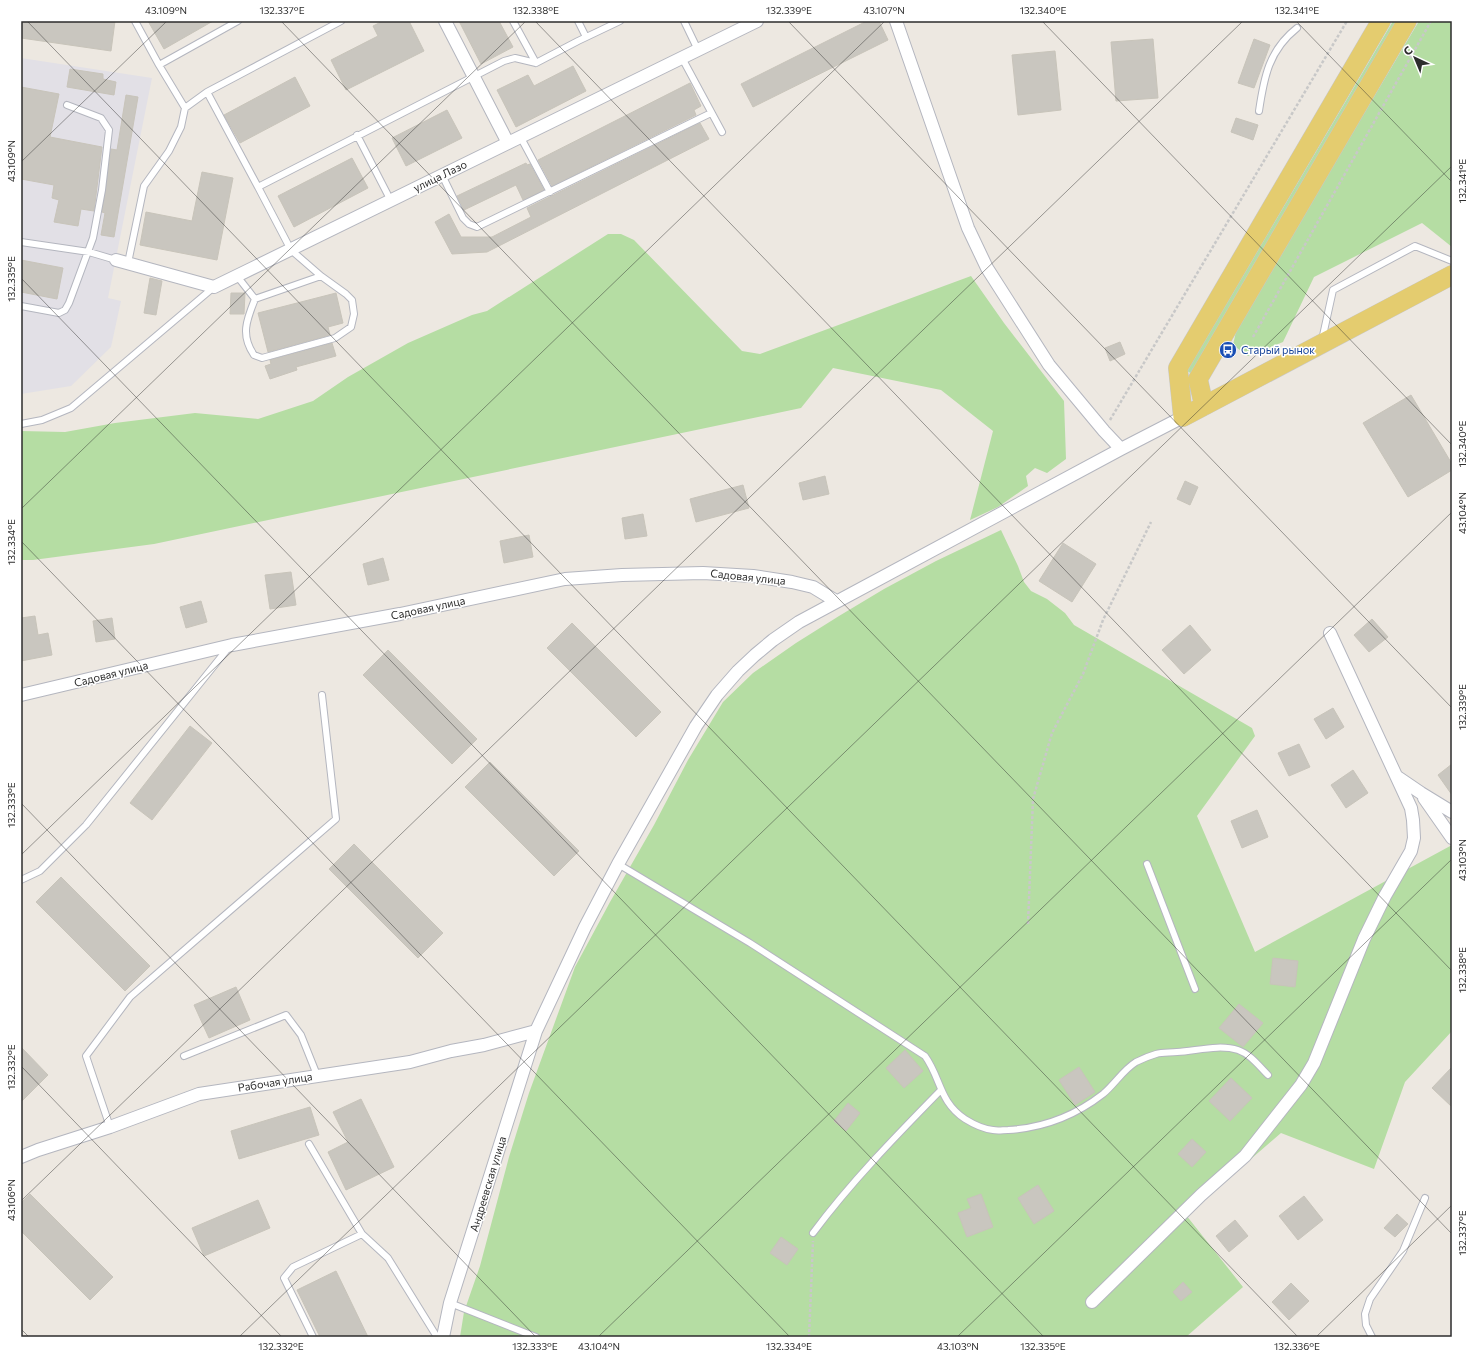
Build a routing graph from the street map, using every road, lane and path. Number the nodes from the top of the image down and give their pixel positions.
1 (135, 21) edge
2 (238, 21) edge
3 (341, 21) edge
4 (445, 21) edge
5 (513, 21) edge
6 (578, 21) edge
7 (620, 21) edge
8 (684, 21) edge
9 (757, 21) edge
10 (896, 21) edge
11 (1347, 21) edge
12 (1381, 21) edge
13 (1407, 21) edge
14 (1431, 21) edge
15 (1297, 28) dead end
16 (586, 37) junction
17 (698, 50) junction
18 (682, 58) junction
19 (536, 63) junction
20 (159, 65) junction
21 (473, 76) junction
22 (207, 92) junction
23 (67, 105) dead end
24 (185, 108) junction
25 (1259, 111) dead end
26 (711, 113) junction
27 (722, 132) dead end
28 (357, 136) junction
29 (521, 138) junction
30 (508, 143) junction
31 (442, 175) junction
32 (258, 187) junction
33 (550, 192) junction
34 (391, 201) junction
35 (21, 242) edge
36 (291, 250) junction
37 (89, 252) junction
38 (116, 260) joint
39 (1452, 261) edge
40 (128, 263) junction
41 (1452, 275) edge
42 (237, 276) junction
43 (321, 276) junction
44 (214, 287) junction
45 (255, 299) junction
46 (21, 306) edge
47 (1253, 337) dead end
48 (1322, 343) junction
49 (1204, 406) junction
50 (1183, 417) junction
51 (21, 424) edge
52 (1104, 431) junction
53 (1121, 449) junction
54 (1151, 522) dead end
55 (836, 601) junction
56 (1330, 633) dead end
57 (232, 645) junction
58 (21, 695) edge
59 (322, 695) dead end
60 (1396, 776) junction
61 (1421, 793) junction
62 (1452, 812) edge
63 (1452, 838) edge
64 (618, 864) junction
65 (1147, 864) dead end
66 (21, 880) edge
67 (1028, 924) dead end
68 (1195, 989) dead end
69 (536, 1031) junction
70 (184, 1056) dead end
71 (317, 1075) junction
72 (1268, 1075) dead end
73 (940, 1091) dead end
74 (110, 1127) junction
75 (309, 1144) dead end
76 (21, 1157) edge
77 (1425, 1198) dead end
78 (814, 1233) joint
79 (362, 1234) junction
80 (1092, 1302) dead end
81 (450, 1303) junction
82 (313, 1337) edge
83 (438, 1337) edge
84 (443, 1337) edge
85 (536, 1337) edge
86 (809, 1337) edge
87 (1372, 1337) edge

1 - 20 lane
2 - 20 lane
3 - 22 lane
4 - 21 street
5 - 19 lane
6 - 16 lane
7 - 16 lane
8 - 17 lane
9 - 17 street, улица Лазо
10 - 52 street
11 - 52 path
12 - 50 main road
13 - 49 main road
14 - 47 path
15 - 25 lane
16 - 19 lane
17 - 18 street, улица Лазо
18 - 26 lane
18 - 29 street, улица Лазо
19 - 21 lane
20 - 24 lane
21 - 28 lane
21 - 30 street
22 - 24 lane
22 - 32 lane
23 - 37 lane
24 - 40 lane
26 - 27 lane
26 - 33 lane
28 - 32 lane
28 - 34 lane
29 - 30 street, улица Лазо
29 - 33 lane
30 - 31 street, улица Лазо
31 - 33 lane
31 - 34 street, улица Лазо
32 - 36 lane
34 - 36 street, улица Лазо
35 - 37 lane
36 - 42 street, улица Лазо
36 - 43 lane
37 - 38 lane
37 - 46 lane
38 - 40 street
39 - 48 lane
40 - 44 street
41 - 48 main road
42 - 44 street, улица Лазо
42 - 45 lane
43 - 45 lane
43 - 45 lane
44 - 51 lane
48 - 49 main road
49 - 50 main road
50 - 53 street, Андреевская улица
52 - 53 street
53 - 55 street, Андреевская улица
54 - 67 path
55 - 57 street, Садовая улица
55 - 64 street, Андреевская улица
56 - 60 street
57 - 58 street, Садовая улица
57 - 66 lane
59 - 74 lane
60 - 61 street
60 - 80 street
61 - 62 street
61 - 63 street
64 - 69 street, Андреевская улица
64 - 72 lane
65 - 68 lane
69 - 71 street, Рабочая улица
69 - 81 street, Андреевская улица
70 - 71 lane
71 - 74 street, Рабочая улица
73 - 78 lane
74 - 76 street, Рабочая улица
75 - 79 lane
77 - 87 lane
78 - 86 path
79 - 82 lane
79 - 83 lane
81 - 84 street, Андреевская улица
81 - 85 lane

